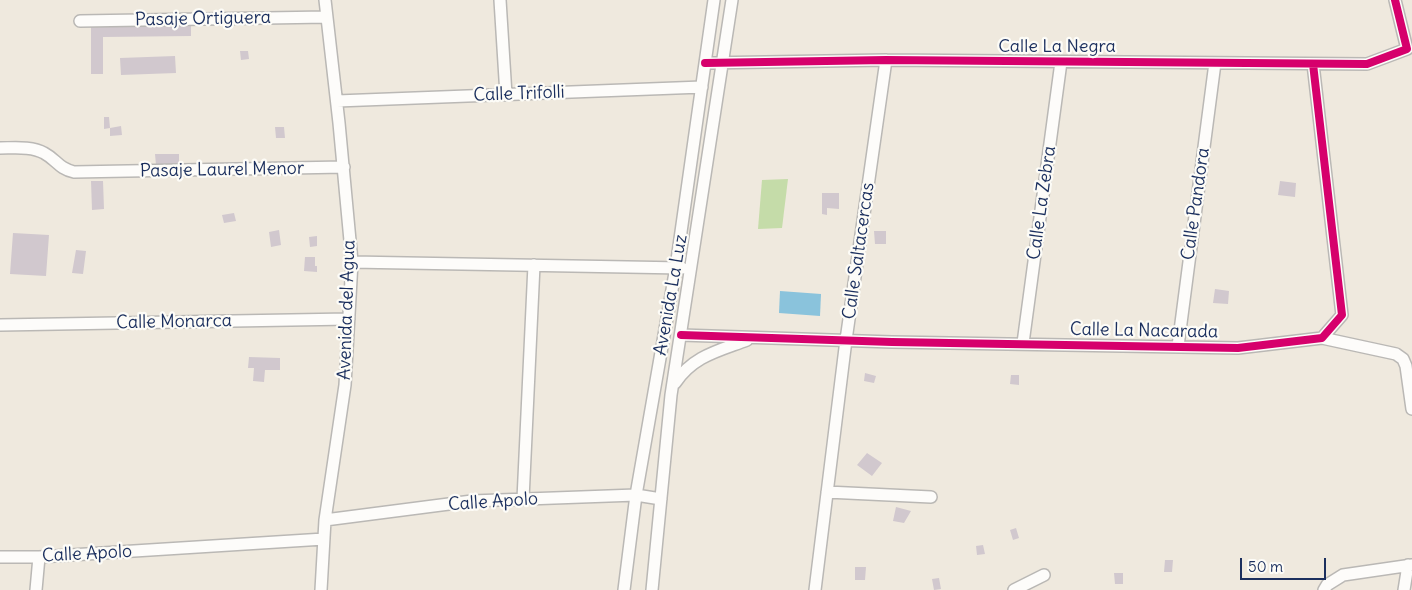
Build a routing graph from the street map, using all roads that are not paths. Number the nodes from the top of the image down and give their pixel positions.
1 (325, 0) edge
2 (500, 0) edge
3 (714, 0) edge
4 (732, 0) edge
5 (1395, 0) edge
6 (327, 17) junction
7 (80, 20) dead end
8 (886, 60) junction
9 (1061, 62) junction
10 (705, 63) junction
11 (724, 63) junction
12 (1215, 63) junction
13 (1313, 64) junction
14 (702, 87) junction
15 (506, 94) junction
16 (337, 101) junction
17 (0, 148) edge
18 (344, 167) junction
19 (352, 262) junction
20 (534, 265) junction
21 (676, 267) junction
22 (692, 268) junction
23 (349, 319) junction
24 (0, 326) edge
25 (681, 336) junction
26 (753, 338) junction
27 (1322, 338) junction
28 (846, 340) junction
29 (1023, 343) junction
30 (1178, 346) junction
31 (672, 391) junction
32 (1412, 409) edge
33 (650, 413) junction
34 (827, 492) junction
35 (636, 495) junction
36 (931, 497) dead end
37 (523, 499) junction
38 (661, 499) junction
39 (325, 520) junction
40 (324, 539) junction
41 (0, 557) edge
42 (39, 557) junction
43 (1410, 565) edge
44 (1044, 575) dead end
45 (36, 590) edge
46 (321, 590) edge
47 (624, 590) edge
48 (652, 590) edge
49 (815, 590) edge
50 (1014, 590) edge
51 (1324, 590) edge
52 (1404, 590) edge

1 - 6 street, Avenida del Agua
2 - 15 street
3 - 10 street, Avenida La Luz
4 - 11 street, Avenida La Luz
5 - 13 street, Calle La Negra
6 - 7 street, Pasaje Ortiguera
6 - 16 street, Avenida del Agua
8 - 9 street, Calle La Negra
8 - 11 street, Calle La Negra
8 - 28 street, Calle Saltacercas
9 - 12 street, Calle La Negra
9 - 29 street, Calle La Zebra
10 - 11 street, Calle La Negra
10 - 14 street, Avenida La Luz
11 - 22 street, Avenida La Luz
12 - 13 street, Calle La Negra
12 - 30 street, Calle Pandora
13 - 27 street
14 - 15 street, Calle Trifolli
14 - 21 street, Avenida La Luz
15 - 16 street, Calle Trifolli
16 - 18 street, Avenida del Agua
17 - 18 street, Pasaje Laurel Menor
18 - 19 street, Avenida del Agua
19 - 20 street
19 - 23 street, Avenida del Agua
20 - 21 street
20 - 37 street
21 - 22 street
21 - 33 street, Avenida La Luz
22 - 25 street, Avenida La Luz
23 - 24 street, Calle Monarca
23 - 39 street, Avenida del Agua
25 - 26 street, Calle La Nacarada
25 - 31 street, Avenida La Luz
26 - 28 street, Calle La Nacarada
26 - 31 street
27 - 30 street, Calle La Nacarada
27 - 32 street, Calle La Nacarada
28 - 29 street, Calle La Nacarada
28 - 34 street, Calle Saltacercas
29 - 30 street, Calle La Nacarada
31 - 33 street
31 - 38 street, Avenida La Luz
33 - 35 street, Avenida La Luz
34 - 36 street
34 - 49 street, Calle Saltacercas
35 - 37 street, Calle Apolo
35 - 38 street, Calle Apolo
35 - 47 street, Avenida La Luz
37 - 39 street, Calle Apolo
38 - 48 street, Avenida La Luz
39 - 40 street, Avenida del Agua
40 - 42 street, Calle Apolo
40 - 46 street, Avenida del Agua
41 - 42 street, Calle Apolo
42 - 45 street
43 - 51 street
43 - 52 street
44 - 50 street

